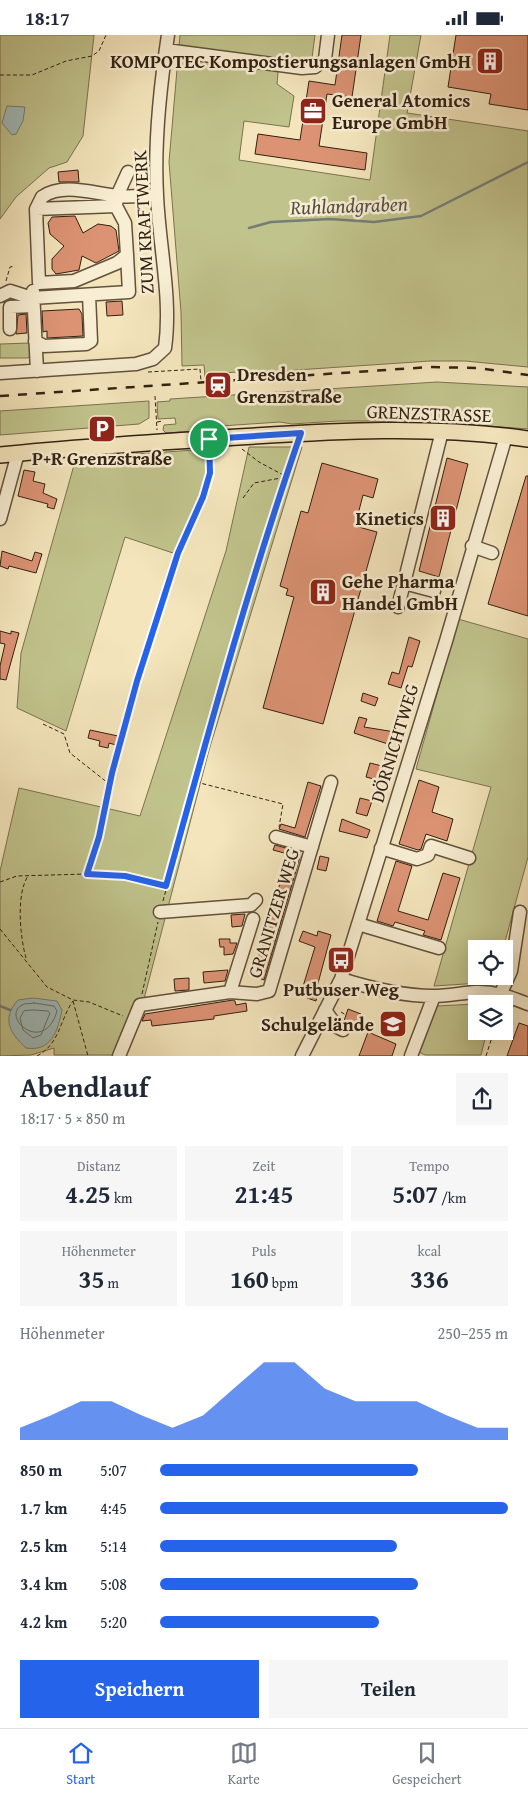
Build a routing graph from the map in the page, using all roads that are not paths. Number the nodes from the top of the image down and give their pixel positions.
1 (168, 35) edge
2 (328, 35) edge
3 (166, 50) junction
4 (128, 172) dead end
5 (157, 195) junction
6 (117, 201) junction
7 (127, 255) junction
8 (38, 283) junction
9 (5, 294) edge
10 (89, 295) junction
11 (32, 302) junction
12 (10, 329) dead end
13 (35, 341) junction
14 (37, 371) junction
15 (0, 373) edge
16 (442, 431) junction
17 (506, 436) junction
18 (528, 439) edge
19 (18, 453) junction
20 (0, 455) edge
21 (0, 519) edge
22 (472, 547) junction
23 (492, 553) dead end
24 (404, 583) junction
25 (434, 591) dead end
26 (398, 607) dead end
27 (331, 782) dead end
28 (276, 837) road end
29 (312, 847) junction
30 (381, 848) junction
31 (469, 857) dead end
32 (256, 900) dead end
33 (160, 912) road end
34 (520, 912) dead end
35 (253, 919) dead end
36 (358, 924) junction
37 (439, 948) dead end
38 (341, 979) junction
39 (230, 992) junction
40 (501, 993) junction
41 (434, 996) junction
42 (528, 1004) edge
43 (325, 1010) junction
44 (343, 1030) dead end
45 (119, 1055) edge
46 (302, 1055) edge
47 (411, 1055) edge

1 - 3 street, ZUM KRAFTWERK
2 - 3 street
3 - 5 street, ZUM KRAFTWERK
4 - 6 street
5 - 6 street
5 - 14 street, ZUM KRAFTWERK
6 - 7 street
6 - 8 street
7 - 8 street
7 - 10 street
8 - 11 street
9 - 11 street
10 - 11 street
10 - 13 street
11 - 12 street
11 - 13 street
13 - 14 street
14 - 15 street
16 - 17 main road, GRENZSTRASSE
16 - 19 main road, GRENZSTRASSE
16 - 24 street
17 - 18 main road, GRENZSTRASSE
17 - 22 street, DÖRNICHTWEG
19 - 20 main road, GRENZSTRASSE
19 - 21 street
22 - 23 street
22 - 30 street, DÖRNICHTWEG
24 - 25 street
24 - 26 street
27 - 29 street, GRANITZER WEG
28 - 29 street
29 - 39 street, GRANITZER WEG
30 - 31 street
30 - 36 street, DÖRNICHTWEG
32 - 33 street
34 - 40 street
35 - 39 street
36 - 37 street
36 - 38 street, DÖRNICHTWEG
38 - 41 street
38 - 43 street, DÖRNICHTWEG
39 - 45 street, GRANITZER WEG
40 - 41 street
40 - 42 street
41 - 47 street
43 - 44 street
43 - 46 street, DÖRNICHTWEG

